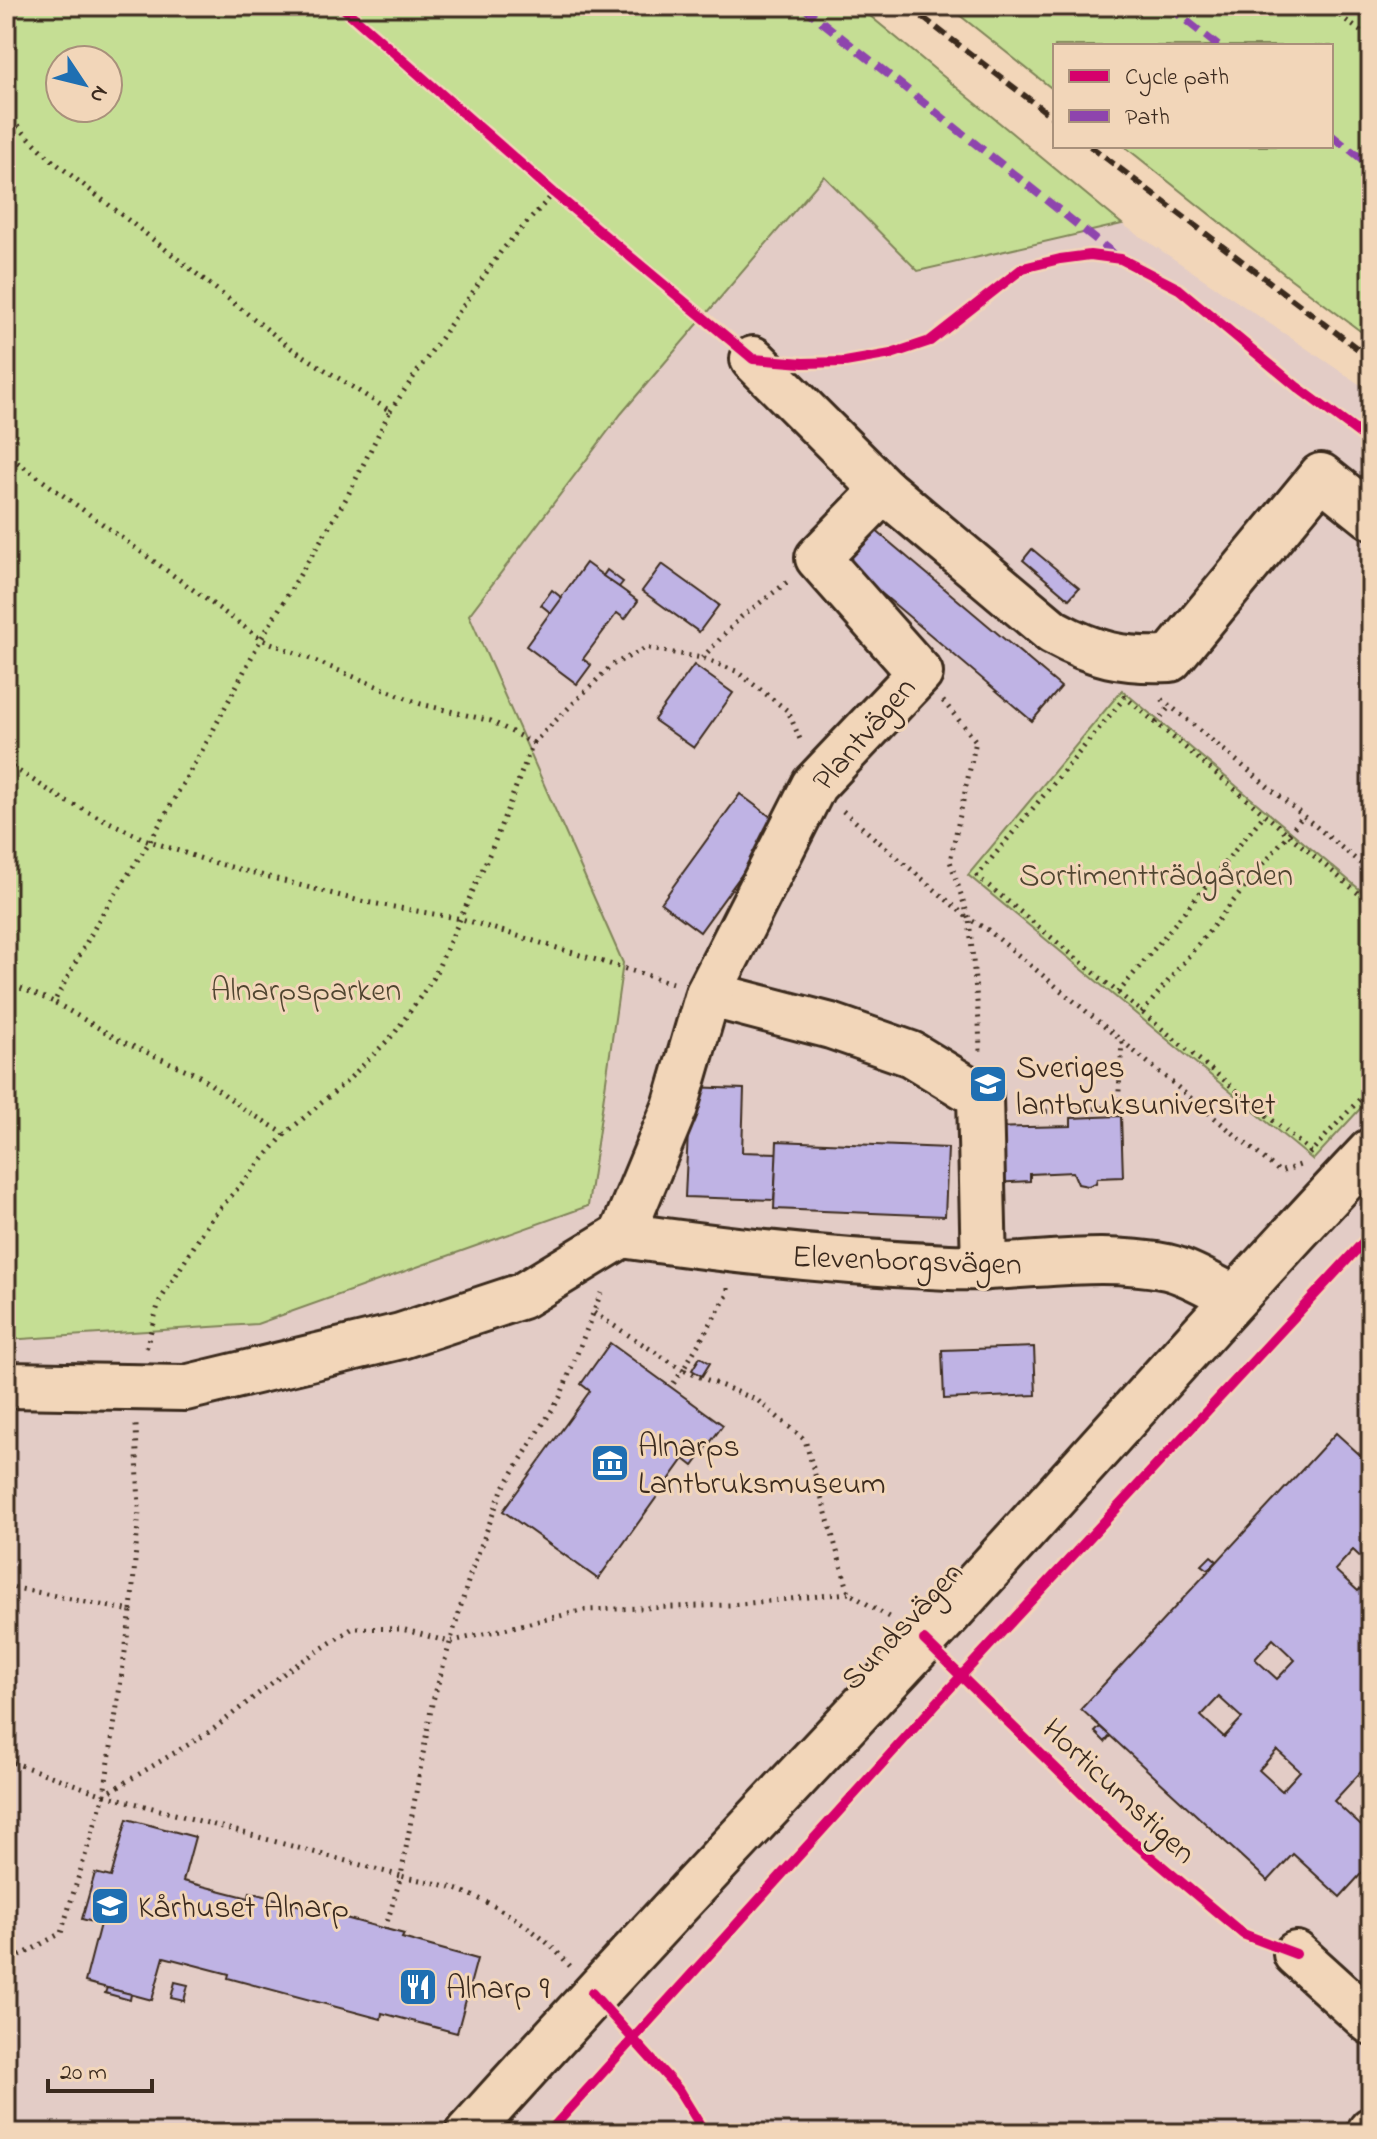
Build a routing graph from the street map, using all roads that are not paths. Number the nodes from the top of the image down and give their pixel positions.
1 (753, 359) dead end
2 (884, 490) junction
3 (1371, 516) edge
4 (708, 994) junction
5 (1371, 1151) edge
6 (622, 1235) junction
7 (984, 1268) junction
8 (1233, 1297) junction
9 (6, 1385) edge
10 (1296, 1954) dead end
11 (1371, 2022) edge
12 (468, 2133) edge

1 - 2 street
2 - 3 street
2 - 4 street, Plantvägen
4 - 6 street, Plantvägen
4 - 7 street
5 - 8 street, Sundsvägen
6 - 7 street, Elevenborgsvägen
6 - 9 street
7 - 8 street, Elevenborgsvägen
8 - 12 street, Sundsvägen
10 - 11 street

